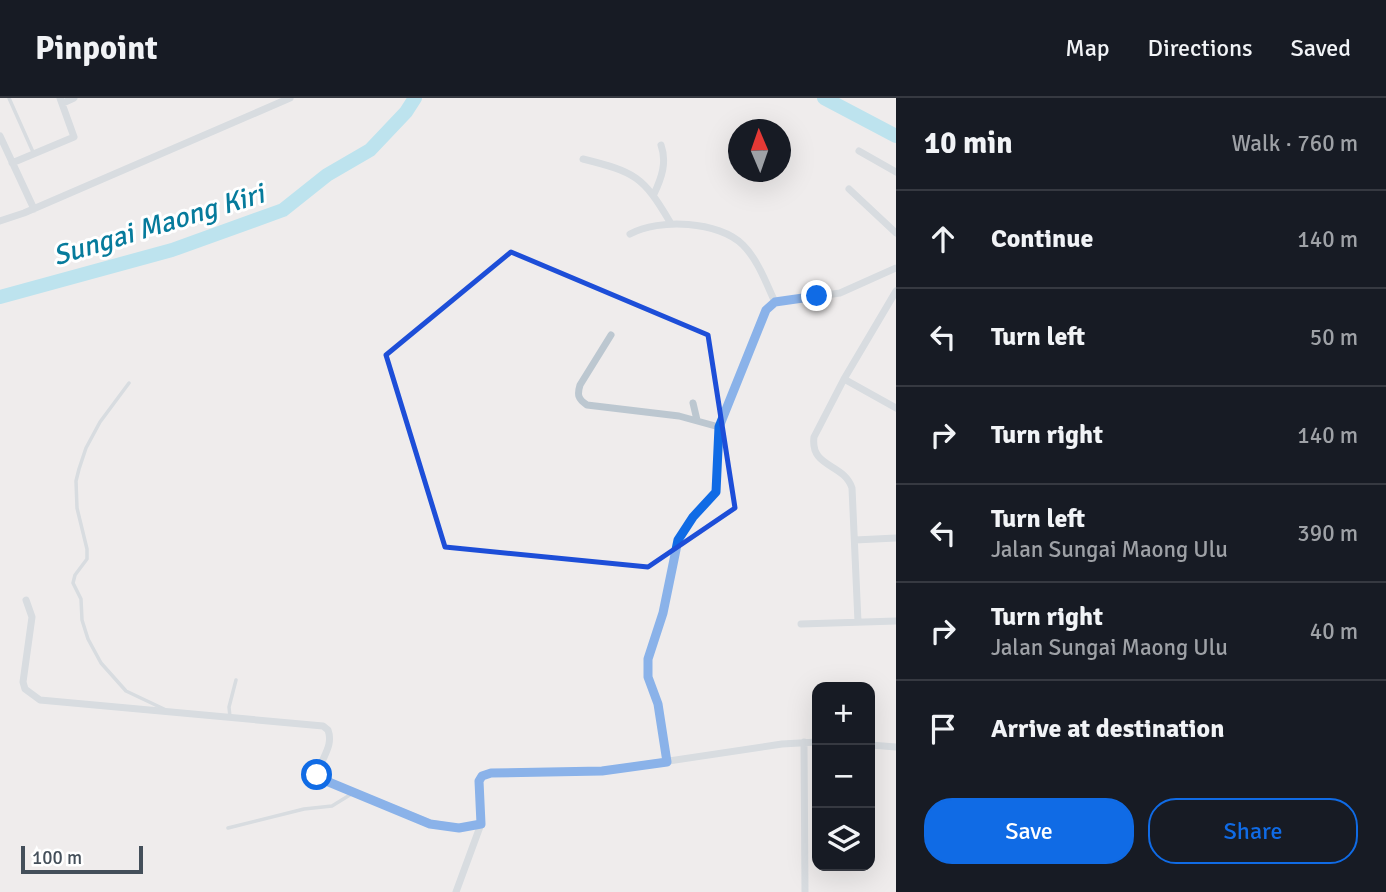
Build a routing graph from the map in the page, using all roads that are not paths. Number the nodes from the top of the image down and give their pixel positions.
1 (9, 98) edge
2 (75, 98) edge
3 (290, 98) edge
4 (62, 101) edge
5 (0, 136) edge
6 (661, 145) dead end
7 (859, 151) dead end
8 (34, 154) junction
9 (583, 159) dead end
10 (12, 163) junction
11 (896, 172) edge
12 (849, 189) dead end
13 (654, 194) junction
14 (34, 209) junction
15 (0, 221) edge
16 (670, 222) junction
17 (896, 233) edge
18 (630, 234) dead end
19 (896, 268) edge
20 (896, 291) edge
21 (775, 302) junction
22 (611, 335) dead end
23 (844, 379) junction
24 (129, 383) dead end
25 (693, 403) dead end
26 (896, 408) edge
27 (697, 420) junction
28 (719, 427) junction
29 (896, 538) edge
30 (855, 540) junction
31 (26, 600) dead end
32 (896, 621) edge
33 (858, 622) junction
34 (801, 624) dead end
35 (236, 680) dead end
36 (169, 712) junction
37 (230, 717) junction
38 (804, 742) junction
39 (812, 742) edge
40 (875, 745) edge
41 (896, 747) edge
42 (667, 762) junction
43 (355, 792) junction
44 (481, 824) junction
45 (228, 828) dead end
46 (456, 892) edge
47 (805, 892) edge

1 - 8 lane
2 - 4 street
3 - 14 street
4 - 8 street
5 - 10 street
6 - 13 street
7 - 11 street
8 - 10 street
9 - 13 street
10 - 14 street
12 - 17 street
13 - 16 street
14 - 15 street
16 - 18 street
16 - 21 street
19 - 21 street
20 - 23 street
21 - 28 street
22 - 27 street
23 - 26 street
23 - 30 street
24 - 36 lane
25 - 27 street
27 - 28 street
28 - 42 street
29 - 30 street
30 - 33 street
31 - 36 street
32 - 33 street
33 - 34 street
35 - 37 lane
36 - 37 street
37 - 43 street
38 - 39 street
38 - 42 street
38 - 47 street
40 - 41 street
42 - 44 street
43 - 44 street
43 - 45 lane
44 - 46 street

